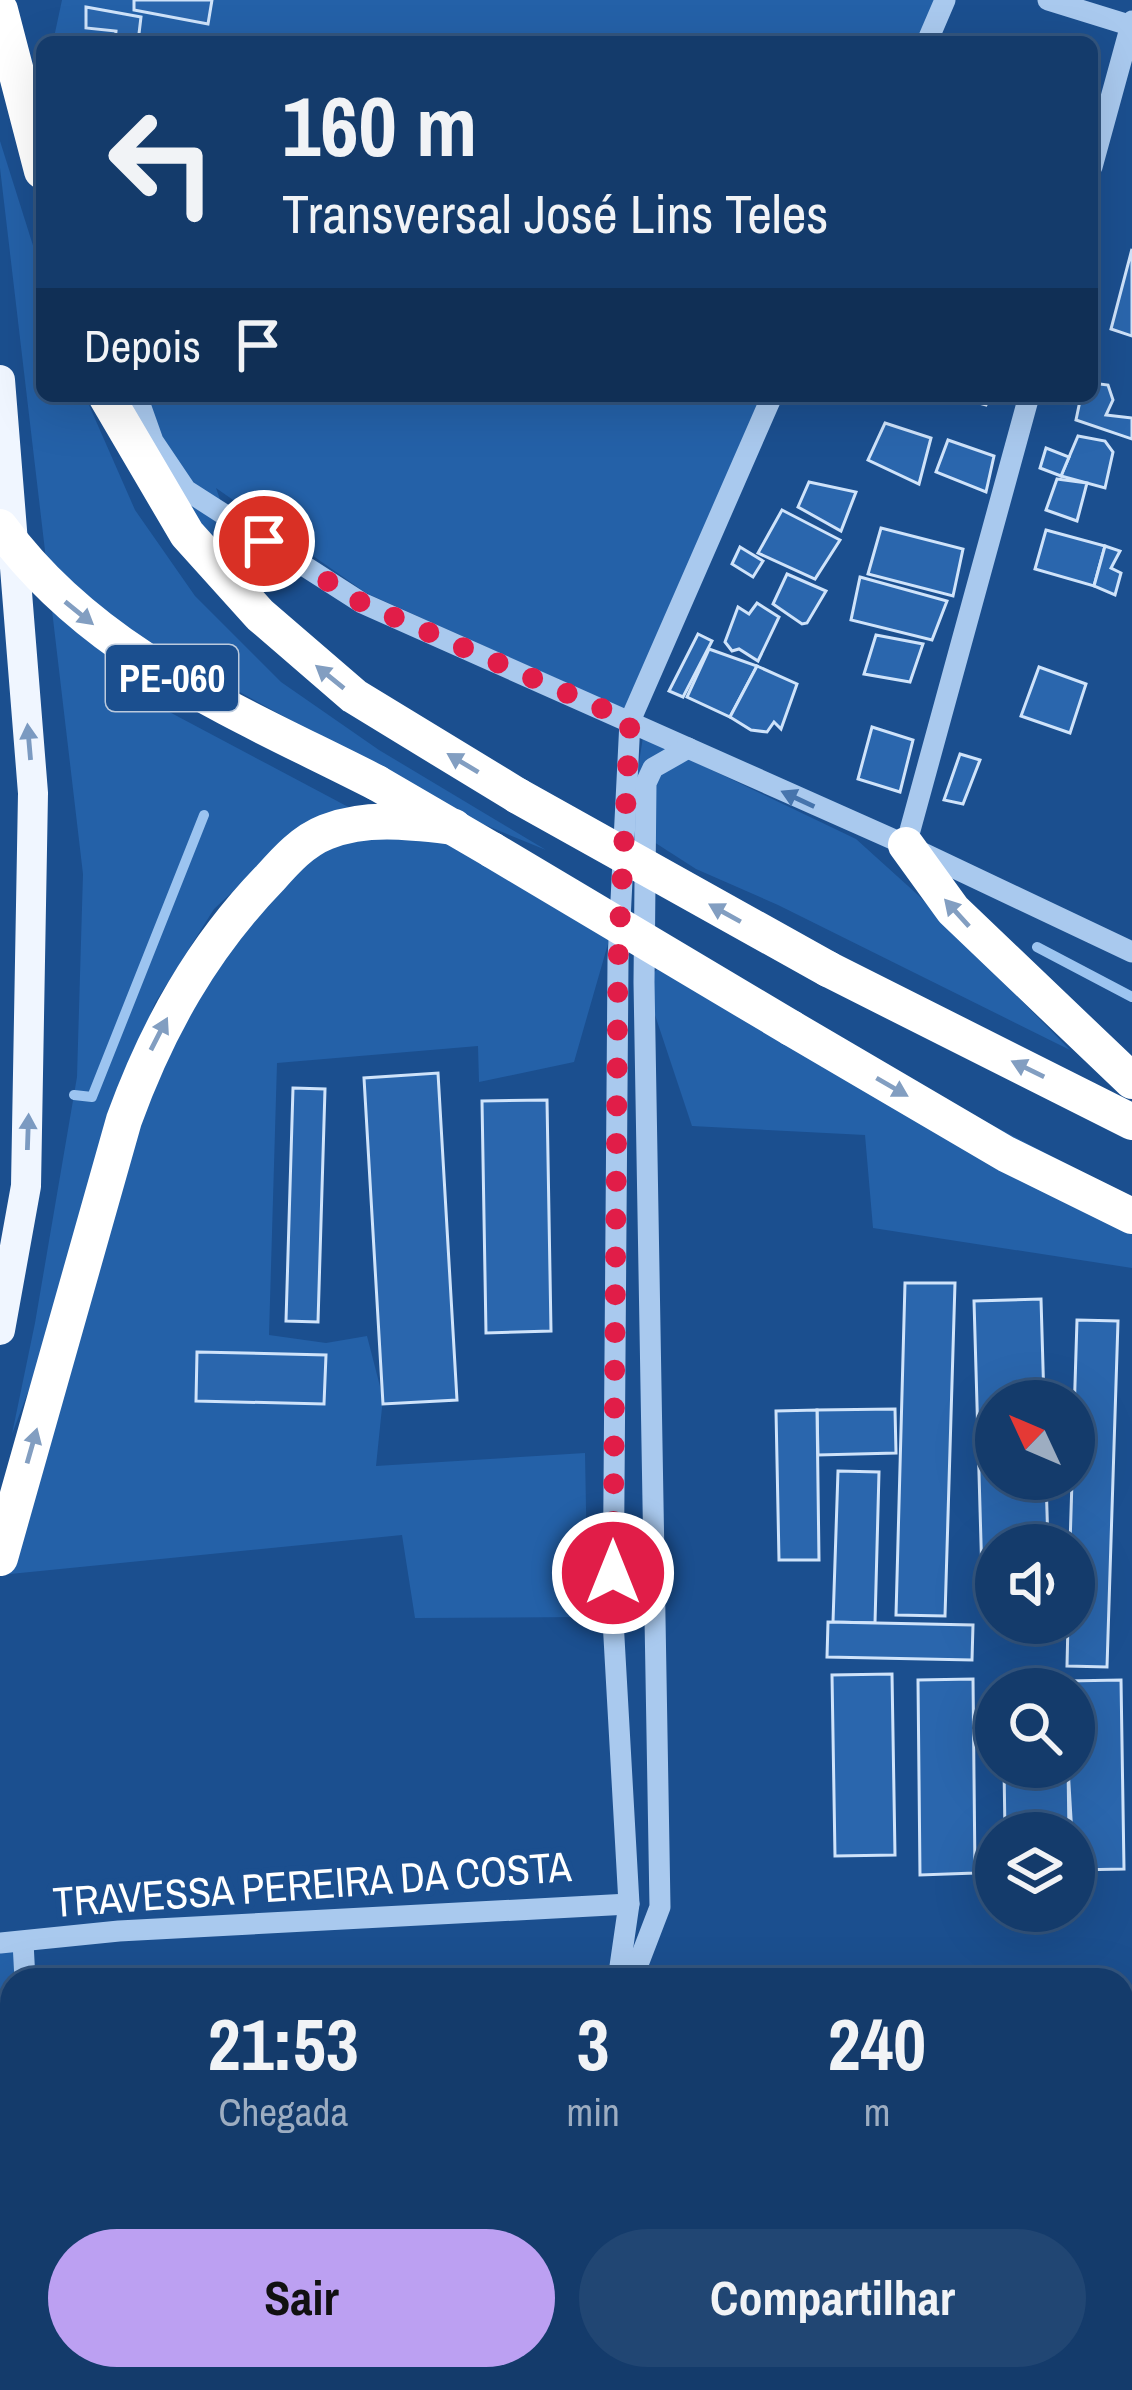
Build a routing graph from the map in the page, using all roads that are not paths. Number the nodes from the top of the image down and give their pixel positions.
1 (946, 0) edge
2 (1048, 0) edge
3 (0, 10) edge
4 (1132, 24) edge
5 (930, 36) edge
6 (36, 144) edge
7 (1098, 146) edge
8 (0, 380) edge
9 (110, 402) edge
10 (138, 402) edge
11 (769, 402) edge
12 (1027, 402) edge
13 (0, 527) edge
14 (630, 721) junction
15 (688, 748) junction
16 (454, 826) junction
17 (906, 845) junction
18 (1132, 952) edge
19 (1132, 1082) edge
20 (1132, 1122) edge
21 (26, 1186) junction
22 (0, 1208) edge
23 (1132, 1216) edge
24 (0, 1330) edge
25 (0, 1558) edge
26 (629, 1904) junction
27 (12, 1943) edge
28 (620, 1968) edge
29 (637, 1968) edge

1 - 5 street
2 - 4 street
3 - 6 highway
4 - 7 street
21 -> 8 main road
20 -> 9 highway, PE-060, bridge
10 - 14 street
11 - 14 street
12 - 17 street
13 -> 16 highway, PE-060, bridge
14 - 15 street
14 - 26 street
17 -> 15 street
15 - 29 street
16 -> 23 highway, PE-060, bridge
25 -> 16 highway
17 - 18 street
19 -> 17 highway
21 - 22 main road
21 - 24 main road
26 - 27 street, TRAVESSA PEREIRA DA COSTA
26 - 28 street

